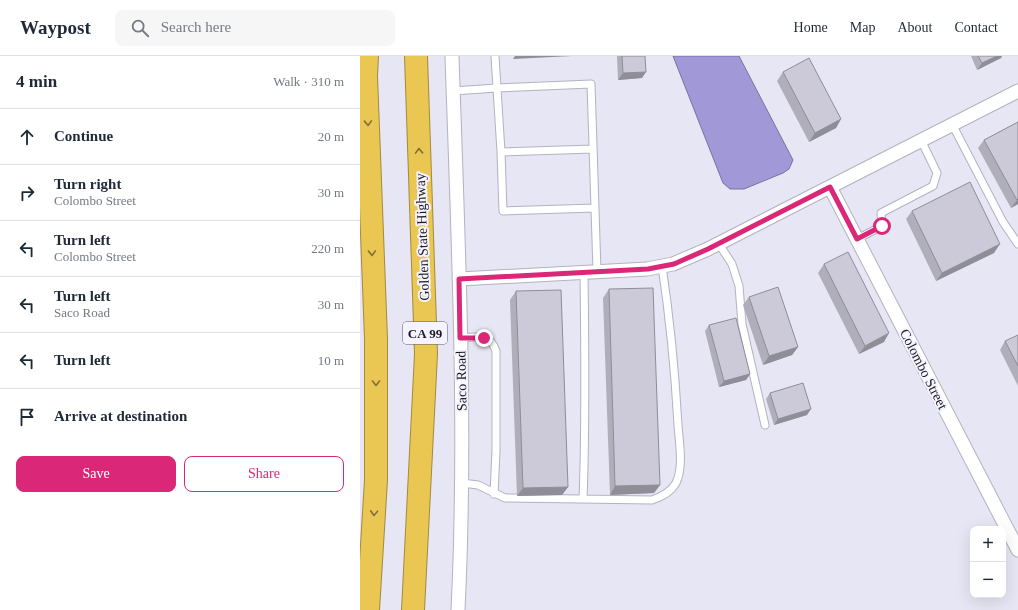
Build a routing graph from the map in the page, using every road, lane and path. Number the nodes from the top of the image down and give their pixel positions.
1 (367, 56) edge
2 (416, 56) edge
3 (452, 56) edge
4 (495, 56) edge
5 (497, 88) junction
6 (453, 91) junction
7 (1018, 91) edge
8 (952, 124) junction
9 (921, 140) junction
10 (593, 149) junction
11 (501, 152) junction
12 (830, 187) junction
13 (595, 208) junction
14 (857, 239) junction
15 (719, 244) junction
16 (1018, 244) edge
17 (662, 266) junction
18 (590, 272) junction
19 (459, 279) junction
20 (460, 338) junction
21 (426, 354) junction
22 (765, 425) dead end
23 (462, 483) junction
24 (494, 494) junction
25 (583, 500) junction
26 (1018, 550) edge
27 (368, 610) edge
28 (414, 610) edge
29 (429, 610) edge
30 (458, 610) edge

1 -> 27 highway
21 -> 2 highway, Golden State Highway / CA 99
3 - 6 street, Saco Road
4 - 5 lane
5 - 6 lane
5 - 10 lane
5 - 11 lane
6 - 19 street, Saco Road
7 - 8 street
8 - 9 street
8 - 16 lane
9 - 12 street
9 - 14 lane
10 - 11 lane
10 - 13 lane
11 - 13 lane
12 - 14 street, Colombo Street
12 - 15 street
13 - 18 lane
14 - 26 street, Colombo Street
15 - 17 street
15 - 22 lane
17 - 18 street
17 - 25 lane
18 - 19 street
18 - 25 lane
19 - 20 street, Saco Road
20 - 23 street, Saco Road
20 - 24 lane
21 - 28 highway, Golden State Highway / CA 99
21 - 29 highway
23 - 24 lane
23 - 30 street, Saco Road
24 - 25 lane

